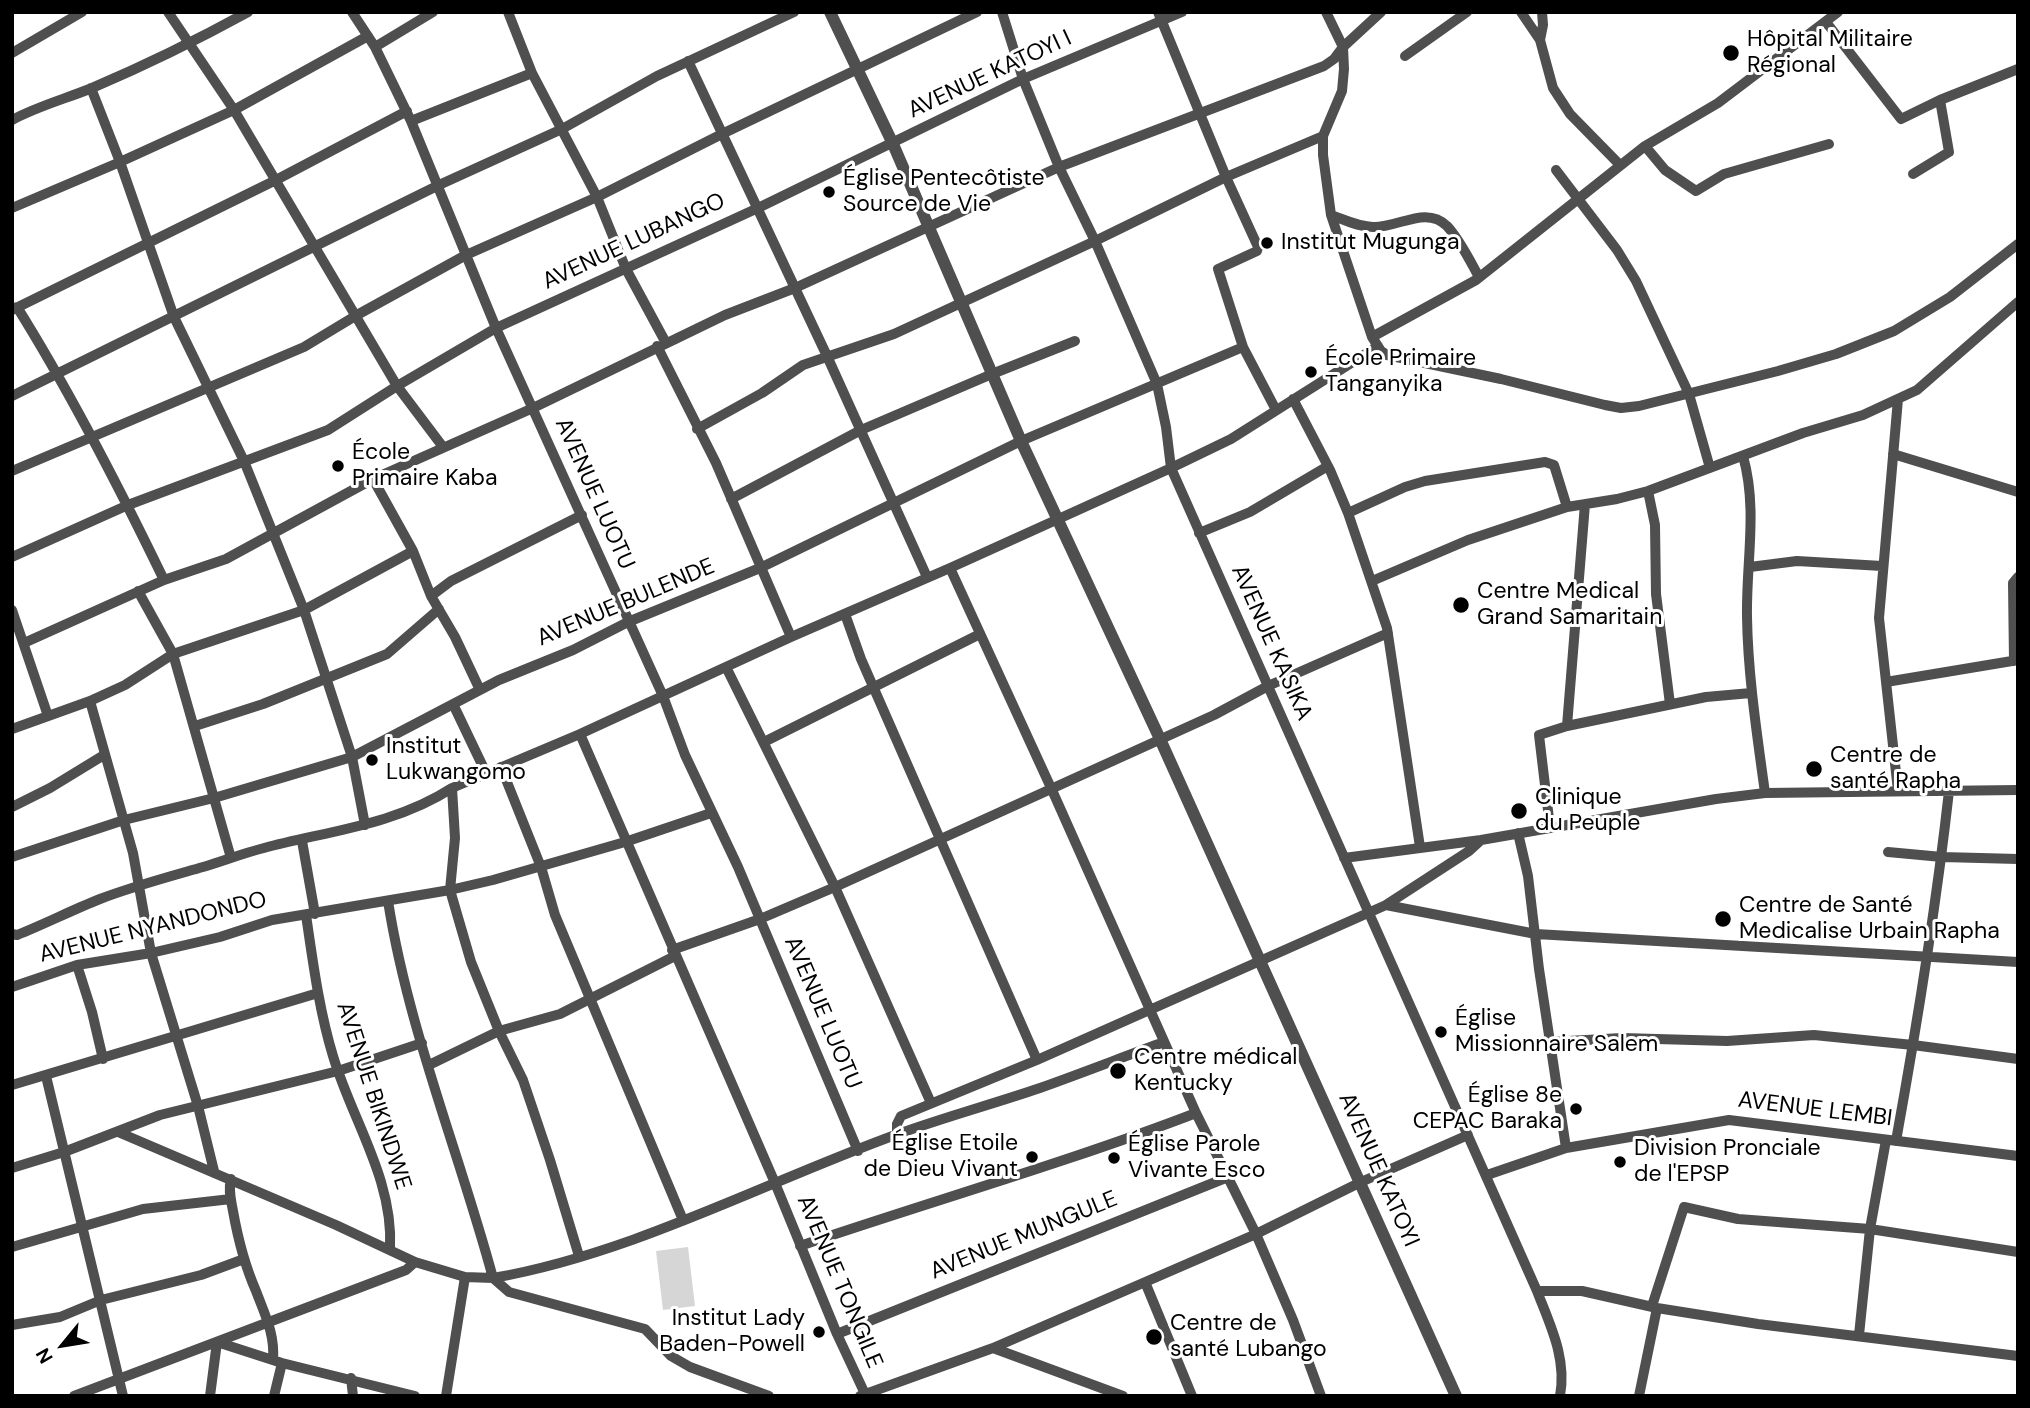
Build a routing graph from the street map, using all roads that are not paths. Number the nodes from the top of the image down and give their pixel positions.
1 (82, 12) edge
2 (168, 12) edge
3 (248, 12) edge
4 (352, 12) edge
5 (433, 12) edge
6 (508, 12) edge
7 (794, 12) edge
8 (830, 12) edge
9 (977, 12) edge
10 (1002, 12) edge
11 (1182, 12) edge
12 (1326, 12) edge
13 (1381, 12) edge
14 (1467, 12) edge
15 (1521, 12) edge
16 (1542, 12) edge
17 (1838, 12) edge
18 (1160, 16) edge
19 (1826, 22) junction
20 (368, 36) junction
21 (1540, 40) junction
22 (190, 44) junction
23 (375, 47) junction
24 (1343, 47) junction
25 (12, 53) edge
26 (1405, 56) dead end
27 (688, 61) junction
28 (2018, 69) edge
29 (857, 71) junction
30 (532, 73) junction
31 (1023, 79) junction
32 (91, 88) junction
33 (1940, 100) junction
34 (234, 110) junction
35 (1200, 114) junction
36 (409, 116) junction
37 (12, 120) edge
38 (562, 129) junction
39 (724, 134) junction
40 (1323, 136) junction
41 (893, 144) junction
42 (1829, 144) dead end
43 (1645, 146) junction
44 (120, 162) junction
45 (1620, 165) junction
46 (1059, 167) junction
47 (1556, 170) dead end
48 (1913, 174) dead end
49 (1226, 177) junction
50 (276, 180) junction
51 (439, 185) junction
52 (597, 197) junction
53 (1578, 200) junction
54 (12, 208) edge
55 (758, 208) junction
56 (1331, 215) junction
57 (929, 227) junction
58 (1095, 241) junction
59 (147, 244) junction
60 (2018, 244) edge
61 (316, 247) junction
62 (466, 255) junction
63 (626, 269) junction
64 (1479, 277) junction
65 (795, 288) junction
66 (962, 301) junction
67 (2018, 302) edge
68 (15, 309) edge
69 (357, 315) junction
70 (174, 317) junction
71 (496, 328) junction
72 (1075, 341) dead end
73 (1375, 342) junction
74 (662, 345) junction
75 (1243, 347) junction
76 (827, 356) junction
77 (58, 373) junction
78 (992, 374) junction
79 (1157, 384) junction
80 (397, 386) junction
81 (210, 389) junction
82 (1689, 394) junction
83 (12, 396) edge
84 (1293, 399) junction
85 (1898, 399) junction
86 (533, 408) junction
87 (1276, 410) junction
88 (697, 429) junction
89 (861, 430) junction
90 (92, 437) junction
91 (1021, 441) junction
92 (443, 447) junction
93 (1893, 454) junction
94 (1744, 456) junction
95 (244, 461) junction
96 (1328, 466) junction
97 (1171, 468) junction
98 (1710, 468) junction
99 (12, 471) edge
100 (373, 479) junction
101 (1648, 491) junction
102 (2018, 492) edge
103 (731, 499) junction
104 (895, 504) junction
105 (1585, 504) junction
106 (128, 505) junction
107 (1567, 507) junction
108 (1348, 513) junction
109 (582, 515) junction
110 (1056, 519) junction
111 (274, 532) junction
112 (1199, 533) junction
113 (413, 551) junction
114 (12, 557) edge
115 (1882, 566) junction
116 (1749, 567) junction
117 (761, 568) junction
118 (950, 568) junction
119 (927, 577) junction
120 (2018, 578) edge
121 (164, 580) junction
122 (1371, 580) junction
123 (138, 592) junction
124 (431, 596) junction
125 (439, 609) junction
126 (12, 610) edge
127 (304, 610) junction
128 (845, 614) junction
129 (628, 622) junction
130 (1388, 633) junction
131 (980, 634) junction
132 (791, 637) junction
133 (24, 646) junction
134 (12, 652) edge
135 (173, 654) junction
136 (2016, 660) edge
137 (726, 667) junction
138 (327, 680) junction
139 (1886, 682) junction
140 (1268, 686) junction
141 (874, 688) junction
142 (480, 690) junction
143 (1751, 693) junction
144 (663, 696) junction
145 (90, 701) junction
146 (453, 704) junction
147 (1670, 704) junction
148 (48, 716) junction
149 (195, 726) junction
150 (1567, 726) junction
151 (12, 729) edge
152 (580, 734) junction
153 (1160, 739) junction
154 (764, 742) junction
155 (104, 755) junction
156 (352, 757) junction
157 (501, 767) junction
158 (486, 773) junction
159 (452, 788) junction
160 (1052, 790) junction
161 (2018, 790) edge
162 (1949, 791) junction
163 (1898, 792) junction
164 (1765, 793) junction
165 (214, 798) junction
166 (12, 807) edge
167 (711, 813) junction
168 (124, 820) junction
169 (365, 825) junction
170 (1550, 827) junction
171 (1518, 833) junction
172 (940, 840) junction
173 (1480, 840) junction
174 (302, 841) junction
175 (625, 842) junction
176 (1420, 847) junction
177 (1888, 852) dead end
178 (12, 857) edge
179 (1942, 857) junction
180 (231, 858) junction
181 (1344, 858) junction
182 (2018, 859) edge
183 (541, 867) junction
184 (139, 884) junction
185 (835, 887) junction
186 (450, 890) junction
187 (388, 901) junction
188 (1386, 905) junction
189 (1370, 912) junction
190 (310, 914) junction
191 (760, 919) junction
192 (12, 934) edge
193 (1536, 934) junction
194 (151, 953) junction
195 (673, 953) junction
196 (1926, 956) junction
197 (1260, 962) junction
198 (2018, 962) edge
199 (77, 965) junction
200 (12, 987) edge
201 (318, 993) junction
202 (589, 999) junction
203 (1150, 1010) junction
204 (499, 1031) junction
205 (176, 1037) junction
206 (1164, 1042) junction
207 (1550, 1042) junction
208 (422, 1043) junction
209 (1913, 1045) junction
210 (103, 1059) junction
211 (2018, 1059) edge
212 (1037, 1060) junction
213 (429, 1065) junction
214 (338, 1071) junction
215 (46, 1076) junction
216 (12, 1085) edge
217 (931, 1103) junction
218 (198, 1106) junction
219 (1196, 1113) junction
220 (118, 1132) junction
221 (897, 1135) junction
222 (1468, 1135) junction
223 (1891, 1141) junction
224 (1566, 1148) junction
225 (858, 1151) junction
226 (64, 1152) junction
227 (2018, 1156) edge
228 (12, 1167) edge
229 (214, 1171) junction
230 (1487, 1175) junction
231 (1228, 1177) junction
232 (231, 1179) junction
233 (1361, 1181) junction
234 (775, 1184) junction
235 (231, 1199) junction
236 (683, 1220) junction
237 (83, 1227) junction
238 (1870, 1229) junction
239 (1256, 1234) junction
240 (800, 1246) junction
241 (12, 1247) edge
242 (390, 1249) junction
243 (2018, 1252) edge
244 (579, 1256) junction
245 (244, 1259) junction
246 (415, 1262) junction
247 (464, 1277) junction
248 (493, 1278) junction
249 (1145, 1282) junction
250 (1537, 1291) junction
251 (101, 1300) junction
252 (1655, 1307) junction
253 (269, 1321) junction
254 (12, 1325) edge
255 (837, 1334) junction
256 (1859, 1335) junction
257 (217, 1342) junction
258 (993, 1348) junction
259 (2018, 1356) edge
260 (277, 1362) junction
261 (351, 1378) junction
262 (120, 1380) junction
263 (863, 1395) edge
264 (74, 1396) edge
265 (123, 1396) edge
266 (210, 1396) edge
267 (274, 1396) edge
268 (353, 1396) edge
269 (415, 1396) edge
270 (446, 1396) edge
271 (769, 1396) edge
272 (1123, 1396) edge
273 (1192, 1396) edge
274 (1321, 1396) edge
275 (1456, 1396) edge
276 (1560, 1396) edge
277 (1639, 1396) edge

1 - 25 street
2 - 22 street
3 - 22 street
4 - 20 street, AVENUE LUOTU
5 - 23 street
6 - 30 street
7 - 27 street
8 - 29 street, AVENUE KATOYI
9 - 29 street
10 - 31 street, AVENUE KASIKA
11 - 18 street, AVENUE KATOYI I
12 - 24 street
13 - 24 street
14 - 26 street
15 - 21 street
16 - 21 street
17 - 19 street
18 - 31 street, AVENUE KATOYI I
18 - 35 street
19 - 33 street
19 - 43 street
20 - 23 street, AVENUE LUOTU
20 - 34 street
21 - 45 street
22 - 32 street
22 - 34 street
23 - 36 street, AVENUE LUOTU
24 - 35 street
24 - 40 street
27 - 38 street
27 - 39 street
28 - 33 street
29 - 39 street
29 - 41 street, AVENUE KATOYI
30 - 36 street
30 - 38 street
31 - 41 street, AVENUE KATOYI I
31 - 46 street, AVENUE KASIKA
32 - 37 street
32 - 44 street
33 - 48 street
34 - 44 street
34 - 50 street
35 - 46 street
35 - 49 street
36 - 50 street
36 - 51 street, AVENUE LUOTU
38 - 51 street
38 - 52 street
39 - 52 street
39 - 55 street
40 - 49 street
40 - 56 street
41 - 55 street, AVENUE LUBANGO
41 - 57 street, AVENUE KATOYI
42 - 43 street
43 - 45 street
44 - 54 street
44 - 59 street
45 - 53 street
46 - 57 street
46 - 58 street, AVENUE KASIKA
47 - 53 street
49 - 58 street
49 - 75 street
50 - 59 street
50 - 61 street
51 - 61 street
51 - 62 street, AVENUE LUOTU
52 - 62 street
52 - 63 street
53 - 64 street
53 - 82 street
55 - 63 street, AVENUE LUBANGO
55 - 65 street
56 - 64 street
56 - 73 street
57 - 65 street
57 - 66 street, AVENUE KATOYI
58 - 66 street
58 - 79 street, AVENUE KASIKA
59 - 68 street
59 - 70 street
60 - 82 street
61 - 69 street
61 - 70 street
62 - 69 street
62 - 71 street, AVENUE LUOTU
63 - 71 street, AVENUE LUBANGO
63 - 74 street
64 - 73 street
65 - 74 street
65 - 76 street
66 - 76 street
66 - 78 street, AVENUE KATOYI
67 - 85 street
68 - 77 street
69 - 80 street
69 - 81 street
70 - 77 street
70 - 81 street
71 - 80 street, AVENUE LUBANGO
71 - 86 street, AVENUE LUOTU
72 - 78 street
73 - 82 street
73 - 84 street
74 - 86 street
74 - 88 street
75 - 79 street, AVENUE BULENDE
75 - 87 street
76 - 88 street
76 - 89 street
77 - 83 street
77 - 90 street
78 - 89 street
78 - 91 street, AVENUE KATOYI
79 - 91 street, AVENUE BULENDE
79 - 97 street, AVENUE KASIKA
80 - 92 street
80 - 95 street, AVENUE LUBANGO
81 - 90 street
81 - 95 street
82 - 98 street
84 - 87 street
84 - 96 street
85 - 93 street
85 - 94 street
86 - 92 street
86 - 109 street, AVENUE LUOTU
87 - 97 street
88 - 103 street
89 - 103 street
89 - 104 street
90 - 99 street
90 - 106 street
91 - 104 street, AVENUE BULENDE
91 - 110 street, AVENUE KATOYI
92 - 100 street
93 - 102 street
93 - 115 street
94 - 98 street
94 - 116 street
95 - 106 street, AVENUE LUBANGO
95 - 111 street
96 - 108 street
96 - 112 street
97 - 110 street
97 - 112 street, AVENUE KASIKA
98 - 101 street
100 - 111 street
100 - 113 street
101 - 105 street
101 - 147 street
103 - 117 street
104 - 117 street, AVENUE BULENDE
104 - 119 street
105 - 107 street
105 - 150 street
106 - 114 street, AVENUE LUBANGO
106 - 121 street
107 - 108 street
107 - 122 street
108 - 122 street
109 - 124 street
109 - 129 street, AVENUE LUOTU
110 - 118 street
110 - 153 street, AVENUE KATOYI
111 - 121 street
111 - 127 street
112 - 140 street, AVENUE KASIKA
113 - 124 street
113 - 127 street
115 - 116 street
115 - 139 street
116 - 143 street
117 - 129 street, AVENUE BULENDE
117 - 132 street
118 - 119 street
118 - 131 street
119 - 128 street
120 - 136 street
121 - 123 street
122 - 130 street
123 - 133 street
123 - 135 street
124 - 125 street
125 - 138 street
125 - 142 street
126 - 133 street
127 - 135 street
127 - 138 street
128 - 132 street
128 - 141 street
129 - 142 street, AVENUE BULENDE
129 - 144 street, AVENUE LUOTU
130 - 140 street
130 - 176 street
131 - 141 street
131 - 160 street
132 - 137 street
133 - 134 street
133 - 148 street
135 - 145 street
135 - 149 street
136 - 139 street
137 - 144 street
137 - 154 street
138 - 149 street
138 - 156 street
139 - 163 street
140 - 153 street
140 - 181 street, AVENUE KASIKA
141 - 154 street
141 - 172 street
142 - 146 street, AVENUE BULENDE
143 - 147 street
143 - 164 street
144 - 152 street
144 - 167 street, AVENUE LUOTU
145 - 148 street
145 - 155 street
146 - 156 street, AVENUE BULENDE
146 - 158 street
147 - 150 street
148 - 151 street
149 - 165 street
150 - 170 street
152 - 157 street
152 - 175 street, AVENUE TONGILE
153 - 160 street
153 - 197 street, AVENUE KATOYI
154 - 185 street
155 - 166 street
155 - 168 street
156 - 165 street, AVENUE BULENDE
156 - 169 street
157 - 158 street
157 - 183 street
158 - 159 street
159 - 169 street
159 - 186 street
160 - 172 street
160 - 203 street
161 - 162 street
162 - 163 street
162 - 179 street
163 - 164 street
164 - 170 street
165 - 168 street, AVENUE BULENDE
165 - 180 street
167 - 175 street, AVENUE NYANDONDO
167 - 191 street, AVENUE LUOTU
168 - 178 street, AVENUE BULENDE
168 - 184 street
169 - 174 street
170 - 171 street
171 - 173 street
171 - 193 street
172 - 185 street
172 - 212 street
173 - 176 street
173 - 188 street
174 - 180 street
174 - 190 street, AVENUE BIKINDWE
175 - 183 street, AVENUE NYANDONDO
175 - 195 street, AVENUE TONGILE
176 - 181 street
177 - 179 street
179 - 182 street
179 - 196 street
180 - 184 street
181 - 189 street, AVENUE KASIKA
183 - 186 street, AVENUE NYANDONDO
183 - 202 street
184 - 192 street
184 - 194 street
185 - 191 street
185 - 217 street
186 - 187 street, AVENUE NYANDONDO
186 - 204 street
187 - 190 street, AVENUE NYANDONDO
187 - 208 street
188 - 189 street
188 - 193 street
189 - 197 street
189 - 222 street, AVENUE KASIKA
190 - 194 street, AVENUE NYANDONDO
190 - 201 street, AVENUE BIKINDWE
191 - 195 street
191 - 225 street, AVENUE LUOTU
193 - 196 street
193 - 207 street
194 - 199 street, AVENUE NYANDONDO
194 - 205 street
195 - 202 street
195 - 234 street, AVENUE TONGILE
196 - 198 street
196 - 209 street
197 - 203 street
197 - 233 street, AVENUE KATOYI
199 - 200 street, AVENUE NYANDONDO
199 - 210 street
201 - 205 street
201 - 214 street, AVENUE BIKINDWE
202 - 204 street
202 - 236 street
203 - 206 street
203 - 212 street
204 - 213 street
204 - 244 street
205 - 210 street
205 - 218 street
206 - 219 street
206 - 221 street
207 - 209 street
207 - 224 street
208 - 213 street
208 - 214 street
209 - 211 street
209 - 223 street
210 - 215 street
212 - 217 street
213 - 248 street
214 - 218 street
214 - 242 street, AVENUE BIKINDWE
215 - 216 street
215 - 226 street
217 - 221 street
218 - 220 street
218 - 229 street
219 - 231 street
219 - 240 street
220 - 226 street
220 - 229 street
221 - 225 street
222 - 230 street, AVENUE KASIKA
222 - 233 street
223 - 224 street, AVENUE LEMBI
223 - 227 street, AVENUE LEMBI
223 - 238 street
224 - 230 street, AVENUE LEMBI
225 - 234 street
226 - 228 street
226 - 237 street
229 - 232 street
230 - 250 street, AVENUE KASIKA
231 - 239 street
231 - 255 street, AVENUE MUNGULE
232 - 235 street
232 - 242 street
233 - 239 street
233 - 275 street, AVENUE KATOYI
234 - 236 street
234 - 240 street, AVENUE TONGILE
235 - 237 street
235 - 245 street
236 - 244 street
237 - 241 street
237 - 251 street
238 - 243 street
238 - 252 street
238 - 256 street
239 - 249 street
239 - 274 street
240 - 255 street, AVENUE TONGILE
242 - 246 street
244 - 248 street
245 - 251 street
245 - 253 street
246 - 247 street
246 - 253 street
247 - 248 street
247 - 270 street
248 - 271 street
249 - 258 street
249 - 273 street
250 - 252 street
250 - 276 street, AVENUE KASIKA
251 - 254 street
251 - 262 street
252 - 256 street
252 - 277 street
253 - 257 street
253 - 260 street
255 - 263 street, AVENUE TONGILE
256 - 259 street
257 - 260 street
257 - 262 street
257 - 266 street
258 - 263 street
258 - 272 street
260 - 261 street
260 - 267 street
261 - 268 street
261 - 269 street
262 - 264 street
262 - 265 street

